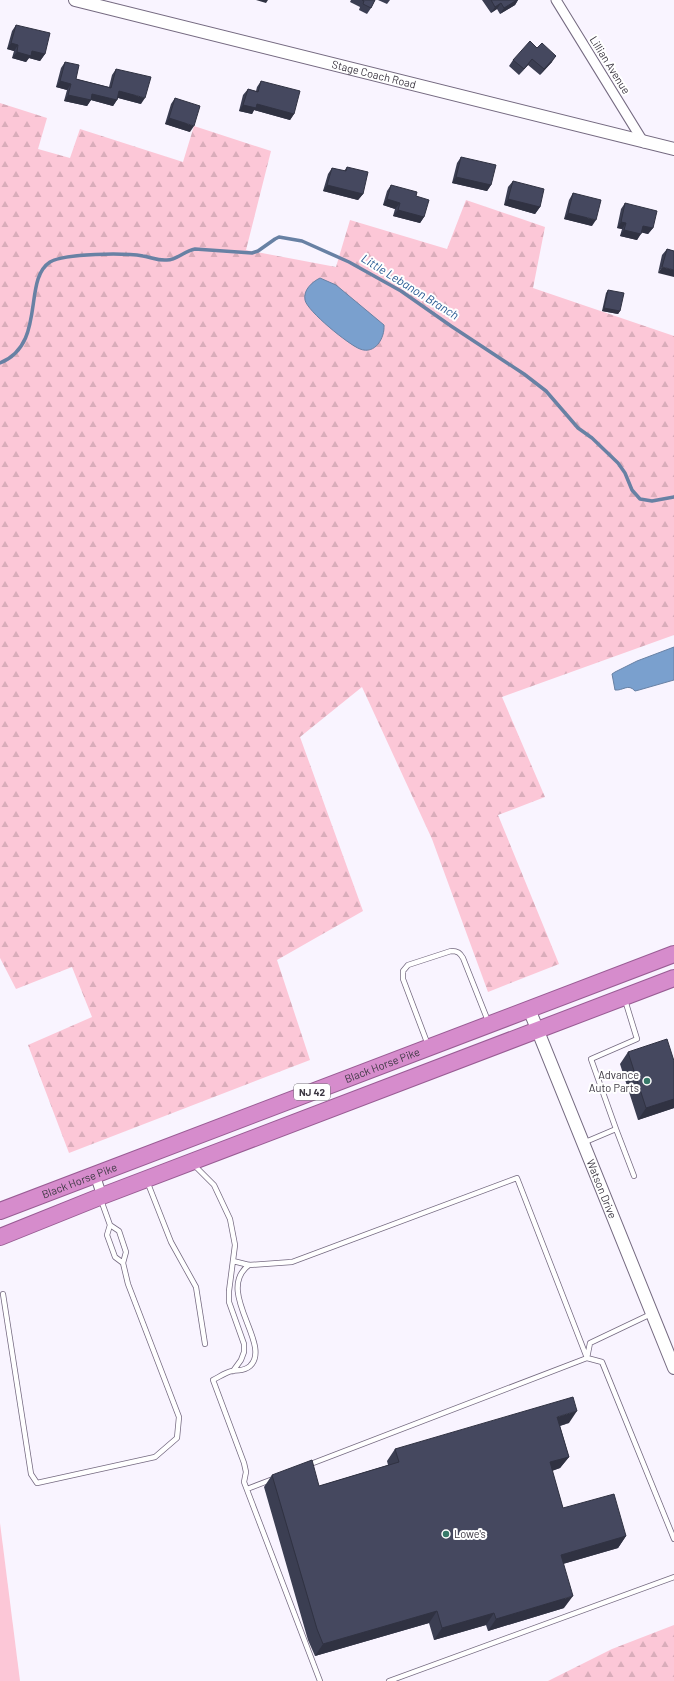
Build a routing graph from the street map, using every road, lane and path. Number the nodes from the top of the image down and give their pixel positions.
1 (75, 0) edge
2 (556, 0) edge
3 (644, 143) junction
4 (674, 149) edge
5 (674, 954) edge
6 (674, 978) edge
7 (624, 998) junction
8 (529, 1009) junction
9 (489, 1024) junction
10 (538, 1031) junction
11 (429, 1047) junction
12 (616, 1129) junction
13 (583, 1142) junction
14 (191, 1162) junction
15 (95, 1175) junction
16 (634, 1176) dead end
17 (146, 1179) junction
18 (101, 1196) junction
19 (0, 1211) edge
20 (110, 1225) junction
21 (0, 1237) edge
22 (233, 1261) junction
23 (123, 1263) junction
24 (249, 1265) junction
25 (3, 1294) dead end
26 (652, 1313) junction
27 (204, 1344) dead end
28 (587, 1358) junction
29 (674, 1368) edge
30 (233, 1370) junction
31 (300, 1468) edge
32 (280, 1476) edge
33 (247, 1489) junction
34 (674, 1539) edge
35 (674, 1578) edge
36 (320, 1681) edge
37 (389, 1681) edge

1 - 3 street, Stage Coach Road
2 - 3 street, Lillian Avenue
3 - 4 street, Stage Coach Road
5 - 8 highway, Black Horse Pike / NJ 42
6 - 7 highway, Black Horse Pike / NJ 42
7 - 10 highway, Black Horse Pike / NJ 42
7 - 12 lane
8 - 9 highway, Black Horse Pike / NJ 42
8 - 10 street, Watson Drive
9 - 11 highway, Black Horse Pike / NJ 42
9 - 11 lane
10 - 13 street, Watson Drive
10 - 14 highway, Black Horse Pike / NJ 42
11 - 15 highway, Black Horse Pike / NJ 42
12 - 13 lane
12 - 16 lane
13 - 26 street, Watson Drive
14 - 17 highway, Black Horse Pike / NJ 42
14 - 22 lane
15 - 18 street
15 - 19 highway, Black Horse Pike / NJ 42
17 - 18 highway, Black Horse Pike / NJ 42
17 - 27 lane
18 - 20 lane
18 - 21 highway, Black Horse Pike / NJ 42
20 - 23 lane
20 - 23 lane
22 - 24 lane
22 - 30 lane
23 - 25 lane
24 - 28 lane
24 - 30 lane
26 - 28 lane
26 - 29 street, Watson Drive
28 - 31 lane
28 - 34 lane
30 - 33 lane
32 - 33 lane
33 - 36 lane
35 - 37 lane

